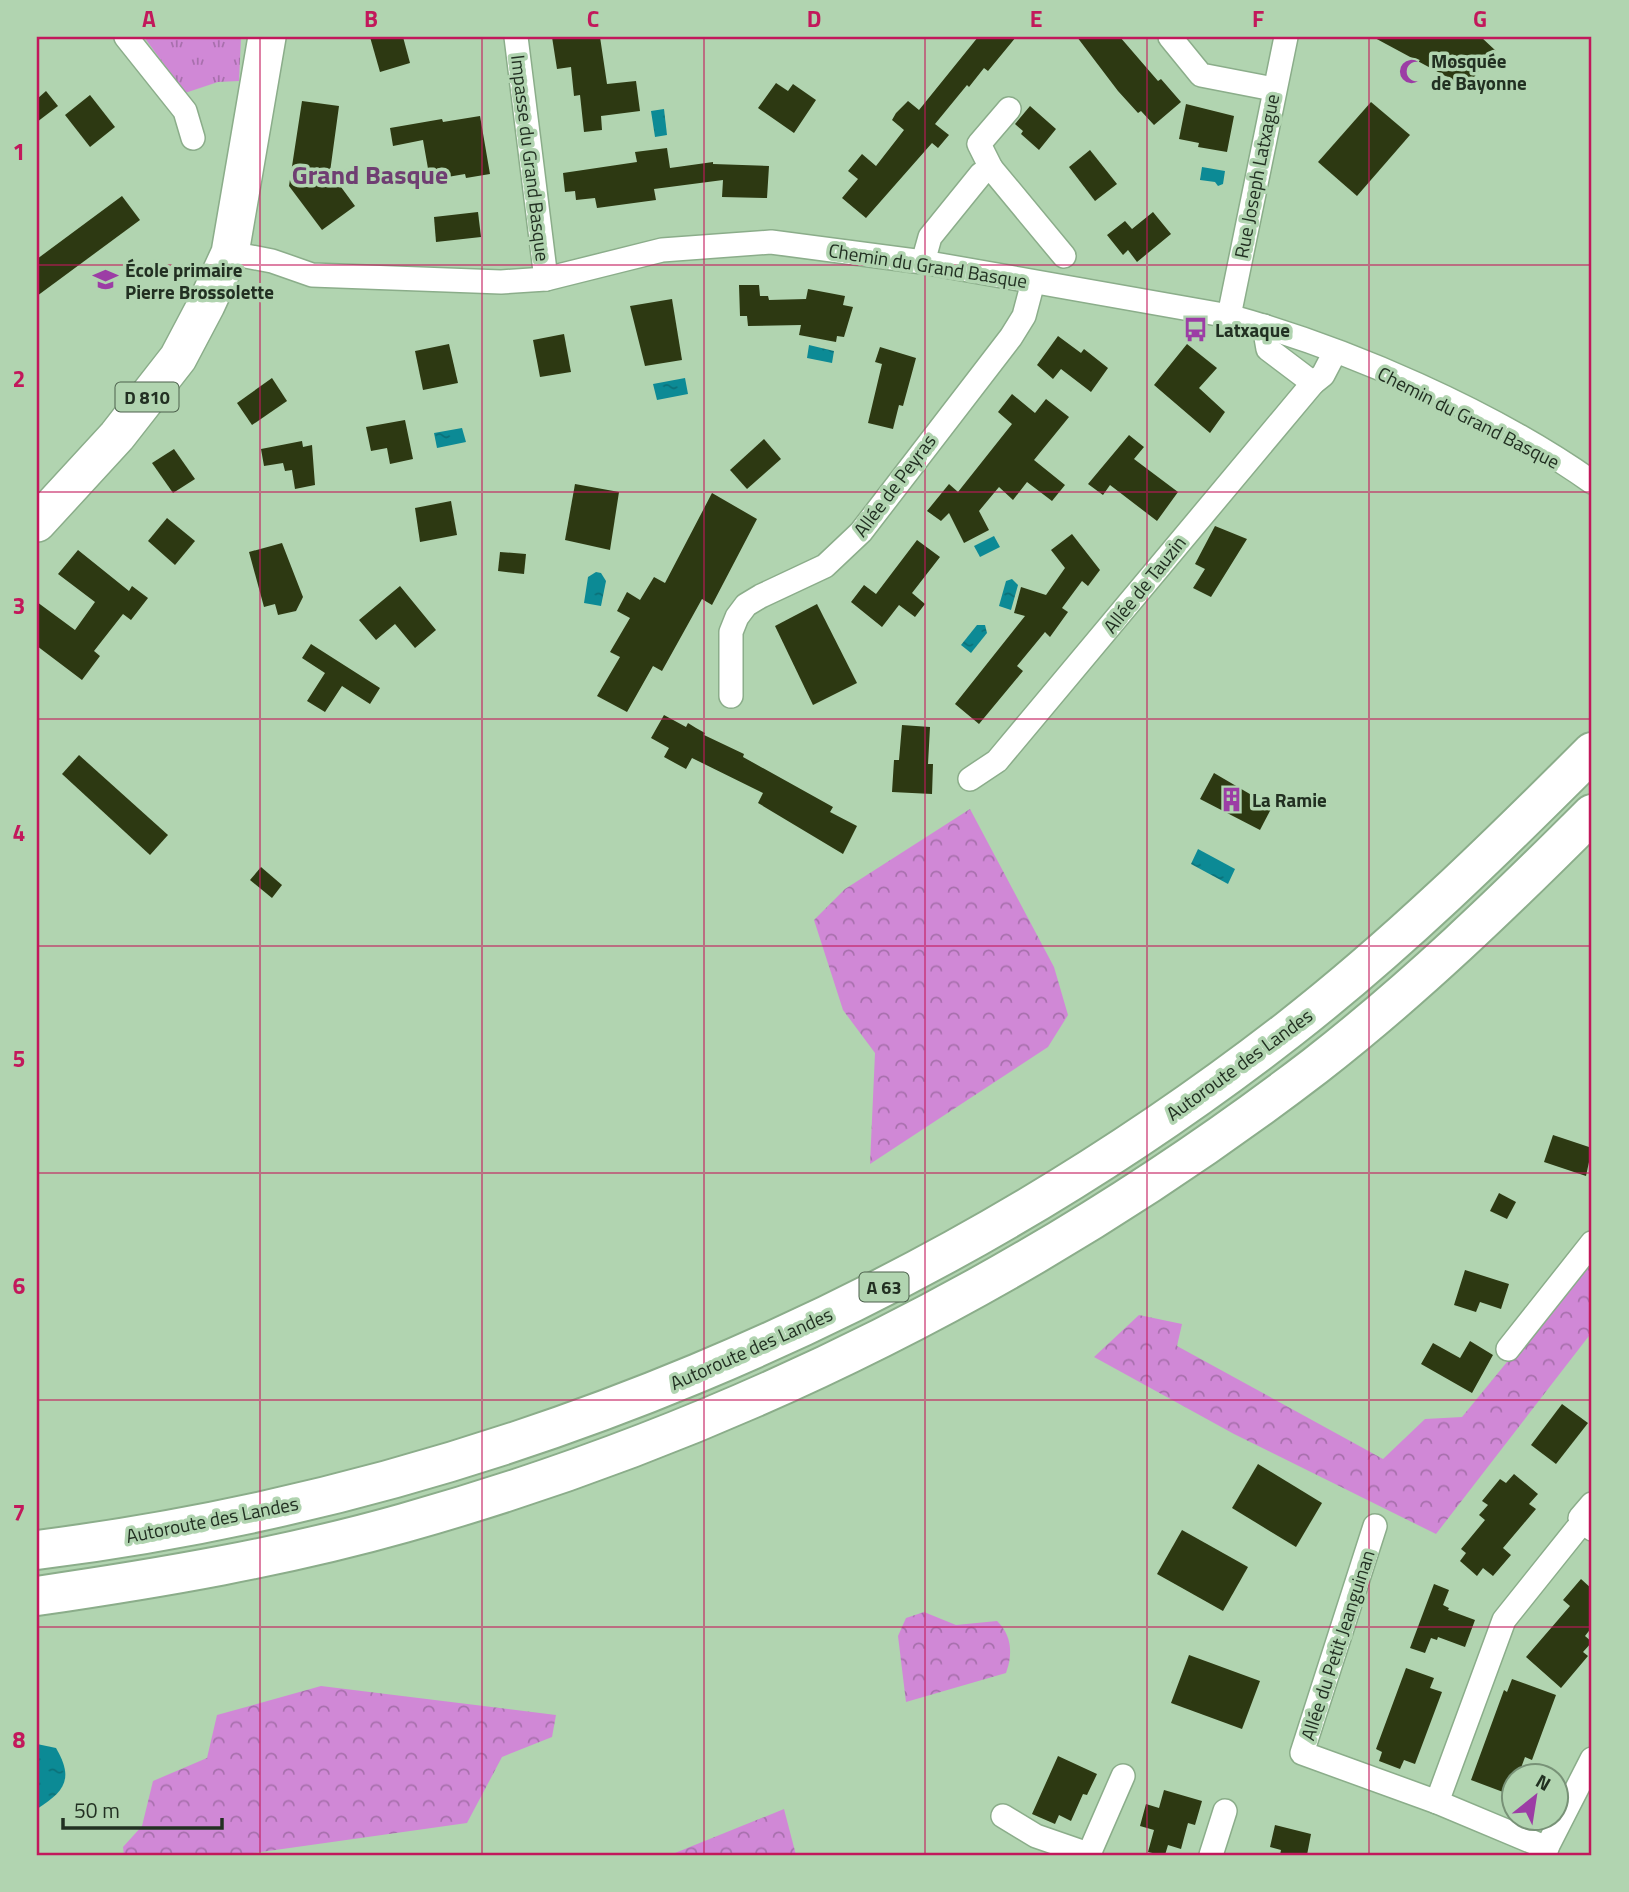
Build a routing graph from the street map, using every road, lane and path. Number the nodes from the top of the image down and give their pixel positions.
1 (126, 37) edge
2 (267, 37) edge
3 (516, 37) edge
4 (1170, 37) edge
5 (1286, 37) edge
6 (1273, 89) junction
7 (1009, 109) dead end
8 (193, 138) dead end
9 (991, 168) junction
10 (230, 253) junction
11 (1063, 256) dead end
12 (923, 262) junction
13 (546, 279) junction
14 (1033, 282) junction
15 (1229, 316) junction
16 (1264, 326) junction
17 (1335, 352) junction
18 (1313, 383) junction
19 (1592, 482) edge
20 (37, 523) edge
21 (731, 696) dead end
22 (1592, 752) edge
23 (970, 779) dead end
24 (1592, 814) edge
25 (1592, 1243) edge
26 (1508, 1349) dead end
27 (1592, 1504) edge
28 (1375, 1527) dead end
29 (1584, 1529) edge
30 (37, 1550) edge
31 (37, 1596) edge
32 (1592, 1759) edge
33 (1124, 1776) dead end
34 (1437, 1802) junction
35 (1225, 1811) dead end
36 (1003, 1816) dead end
37 (1545, 1852) edge
38 (1090, 1855) edge
39 (1211, 1855) edge

1 - 8 street
2 - 10 main road, D 810
3 - 13 street, Impasse du Grand Basque
4 - 6 street
5 - 6 street, Rue Joseph Latxague
6 - 15 street, Rue Joseph Latxague
7 - 9 street
9 - 11 street
9 - 12 street
10 - 13 street, Chemin du Grand Basque
10 - 20 main road, D 810
12 - 13 street, Chemin du Grand Basque
12 - 14 street, Chemin du Grand Basque
14 - 15 street, Chemin du Grand Basque
14 - 21 street, Allée de Peyras
15 - 16 street, Chemin du Grand Basque
16 - 17 street, Chemin du Grand Basque
16 - 18 street
17 - 18 street, Allée de Tauzin
17 - 19 street, Chemin du Grand Basque
18 - 23 street, Allée de Tauzin
22 - 30 highway, Autoroute des Landes / A 63
24 - 31 highway, A 63
25 - 26 street
27 - 29 street
28 - 34 street, Allée du Petit Jeanguinan
29 - 34 street
32 - 37 street
33 - 38 street
34 - 37 street, Allée du Petit Jeanguinan
35 - 39 street
36 - 38 street

